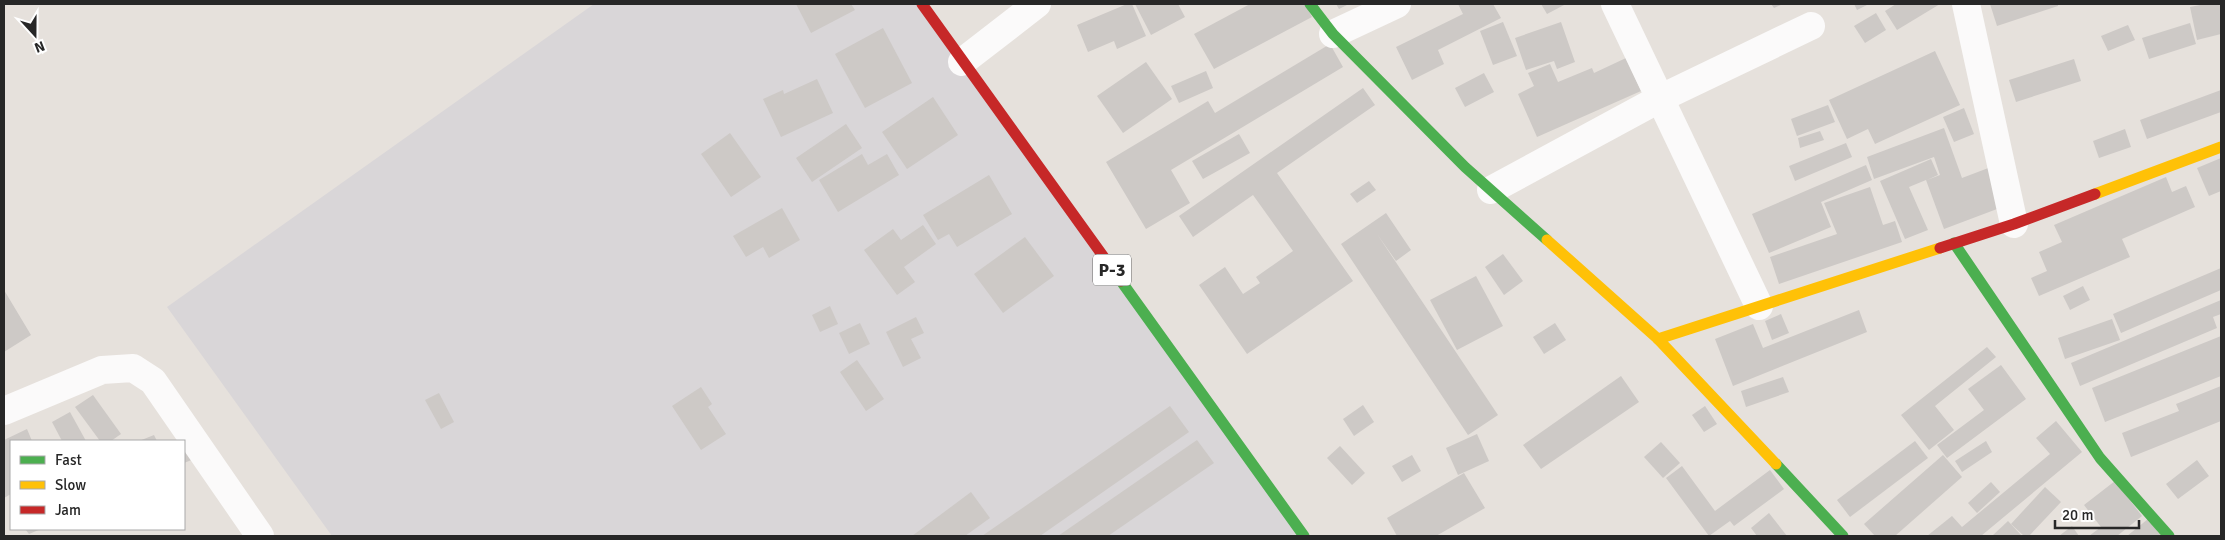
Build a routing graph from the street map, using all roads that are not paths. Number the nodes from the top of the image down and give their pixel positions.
1 (922, 4) edge
2 (1037, 4) edge
3 (1310, 4) edge
4 (1397, 4) edge
5 (1615, 4) edge
6 (1966, 4) edge
7 (1812, 26) dead end
8 (1333, 34) junction
9 (962, 62) junction
10 (1661, 98) junction
11 (2221, 147) edge
12 (1491, 190) junction
13 (2014, 224) junction
14 (1954, 243) junction
15 (1759, 306) junction
16 (1658, 339) junction
17 (4, 411) edge
18 (260, 536) edge
19 (1304, 536) edge
20 (1842, 536) edge
21 (2169, 536) edge

1 - 9 street, P-3
2 - 9 street
3 - 8 street
4 - 8 street
5 - 10 street
6 - 13 street
7 - 10 street
8 - 12 street
9 - 19 street, P-3
10 - 12 street
10 - 15 street
11 - 13 street
12 - 16 street
13 - 14 street
14 - 15 street
14 - 21 street
15 - 16 street
16 - 20 street
17 - 18 street

